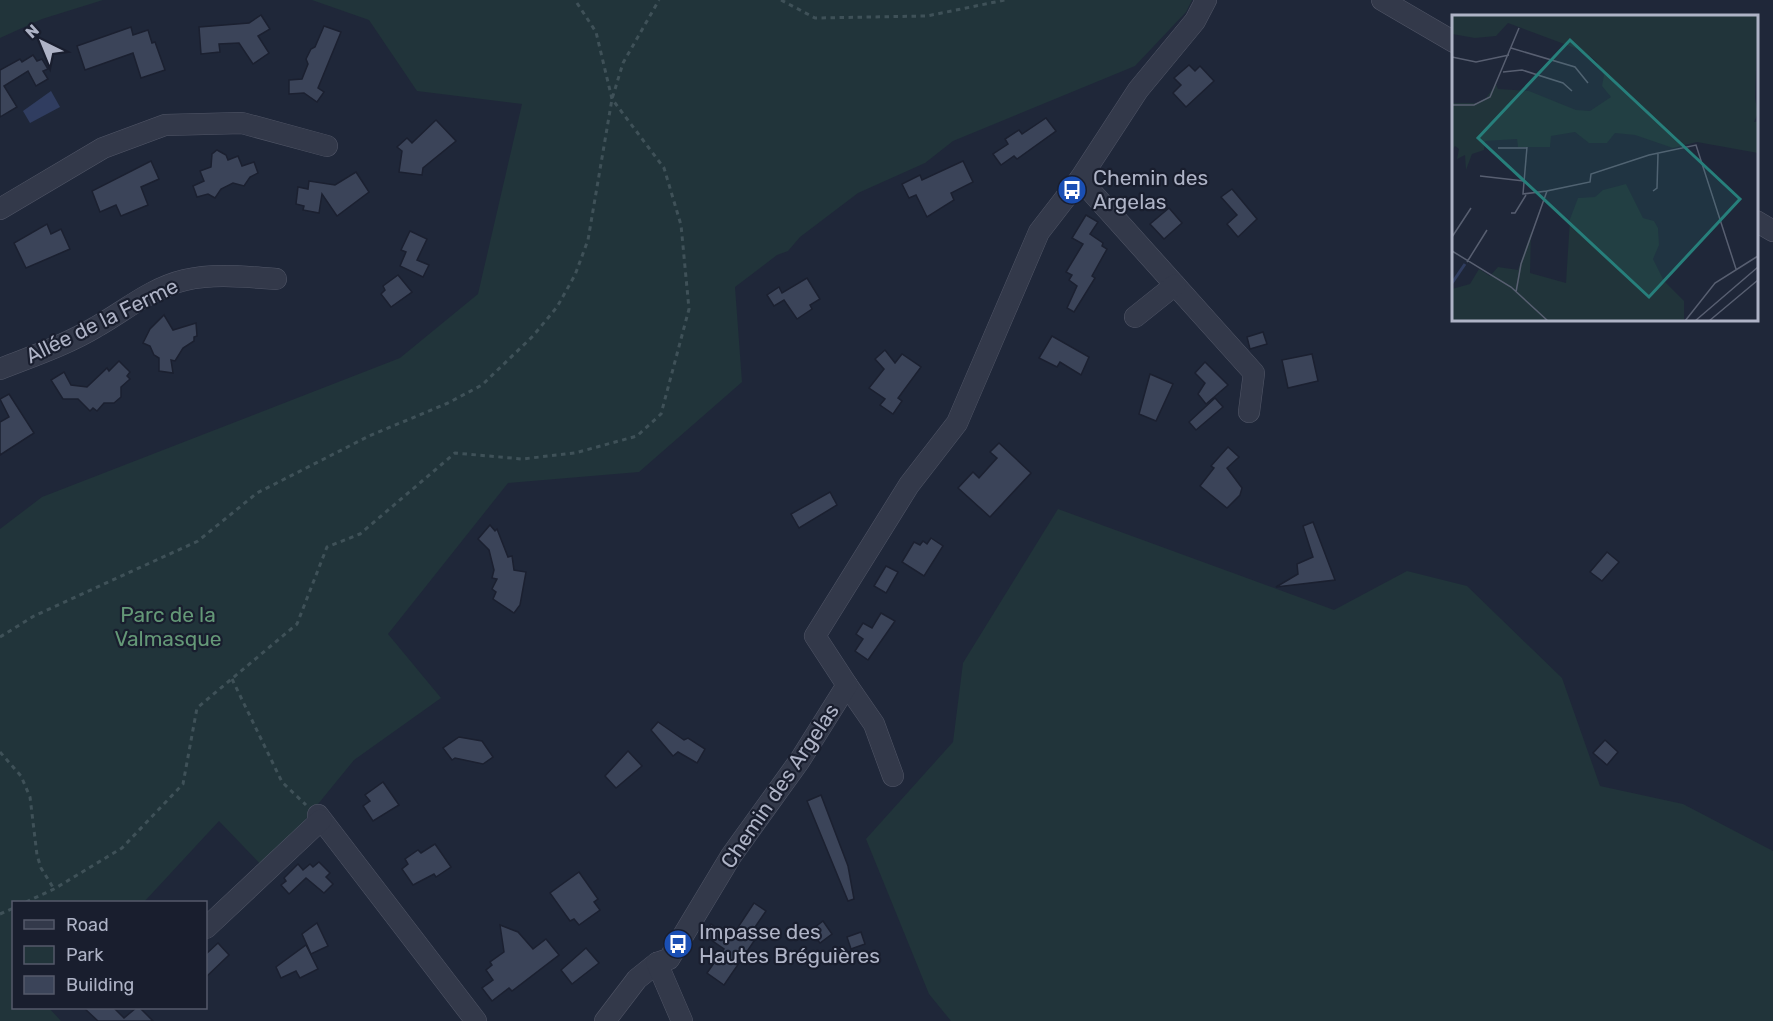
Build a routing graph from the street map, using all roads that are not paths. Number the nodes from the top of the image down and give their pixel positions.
1 (1206, 0) edge
2 (1382, 0) edge
3 (1452, 41) edge
4 (327, 146) dead end
5 (1080, 179) junction
6 (0, 209) edge
7 (1758, 222) edge
8 (1773, 231) edge
9 (276, 279) dead end
10 (1175, 285) junction
11 (1135, 317) dead end
12 (0, 369) edge
13 (1249, 412) dead end
14 (847, 685) junction
15 (893, 776) dead end
16 (207, 927) edge
17 (657, 963) junction
18 (476, 1021) edge
19 (605, 1021) edge
20 (682, 1021) edge

1 - 5 street, Chemin des Argelas
2 - 3 street
4 - 6 street
5 - 10 street
5 - 14 street, Chemin des Argelas
7 - 8 street
9 - 12 street, Allée de la Ferme
10 - 11 street
10 - 13 street
14 - 15 street
14 - 17 street, Chemin des Argelas
16 - 18 street
17 - 19 street
17 - 20 street

